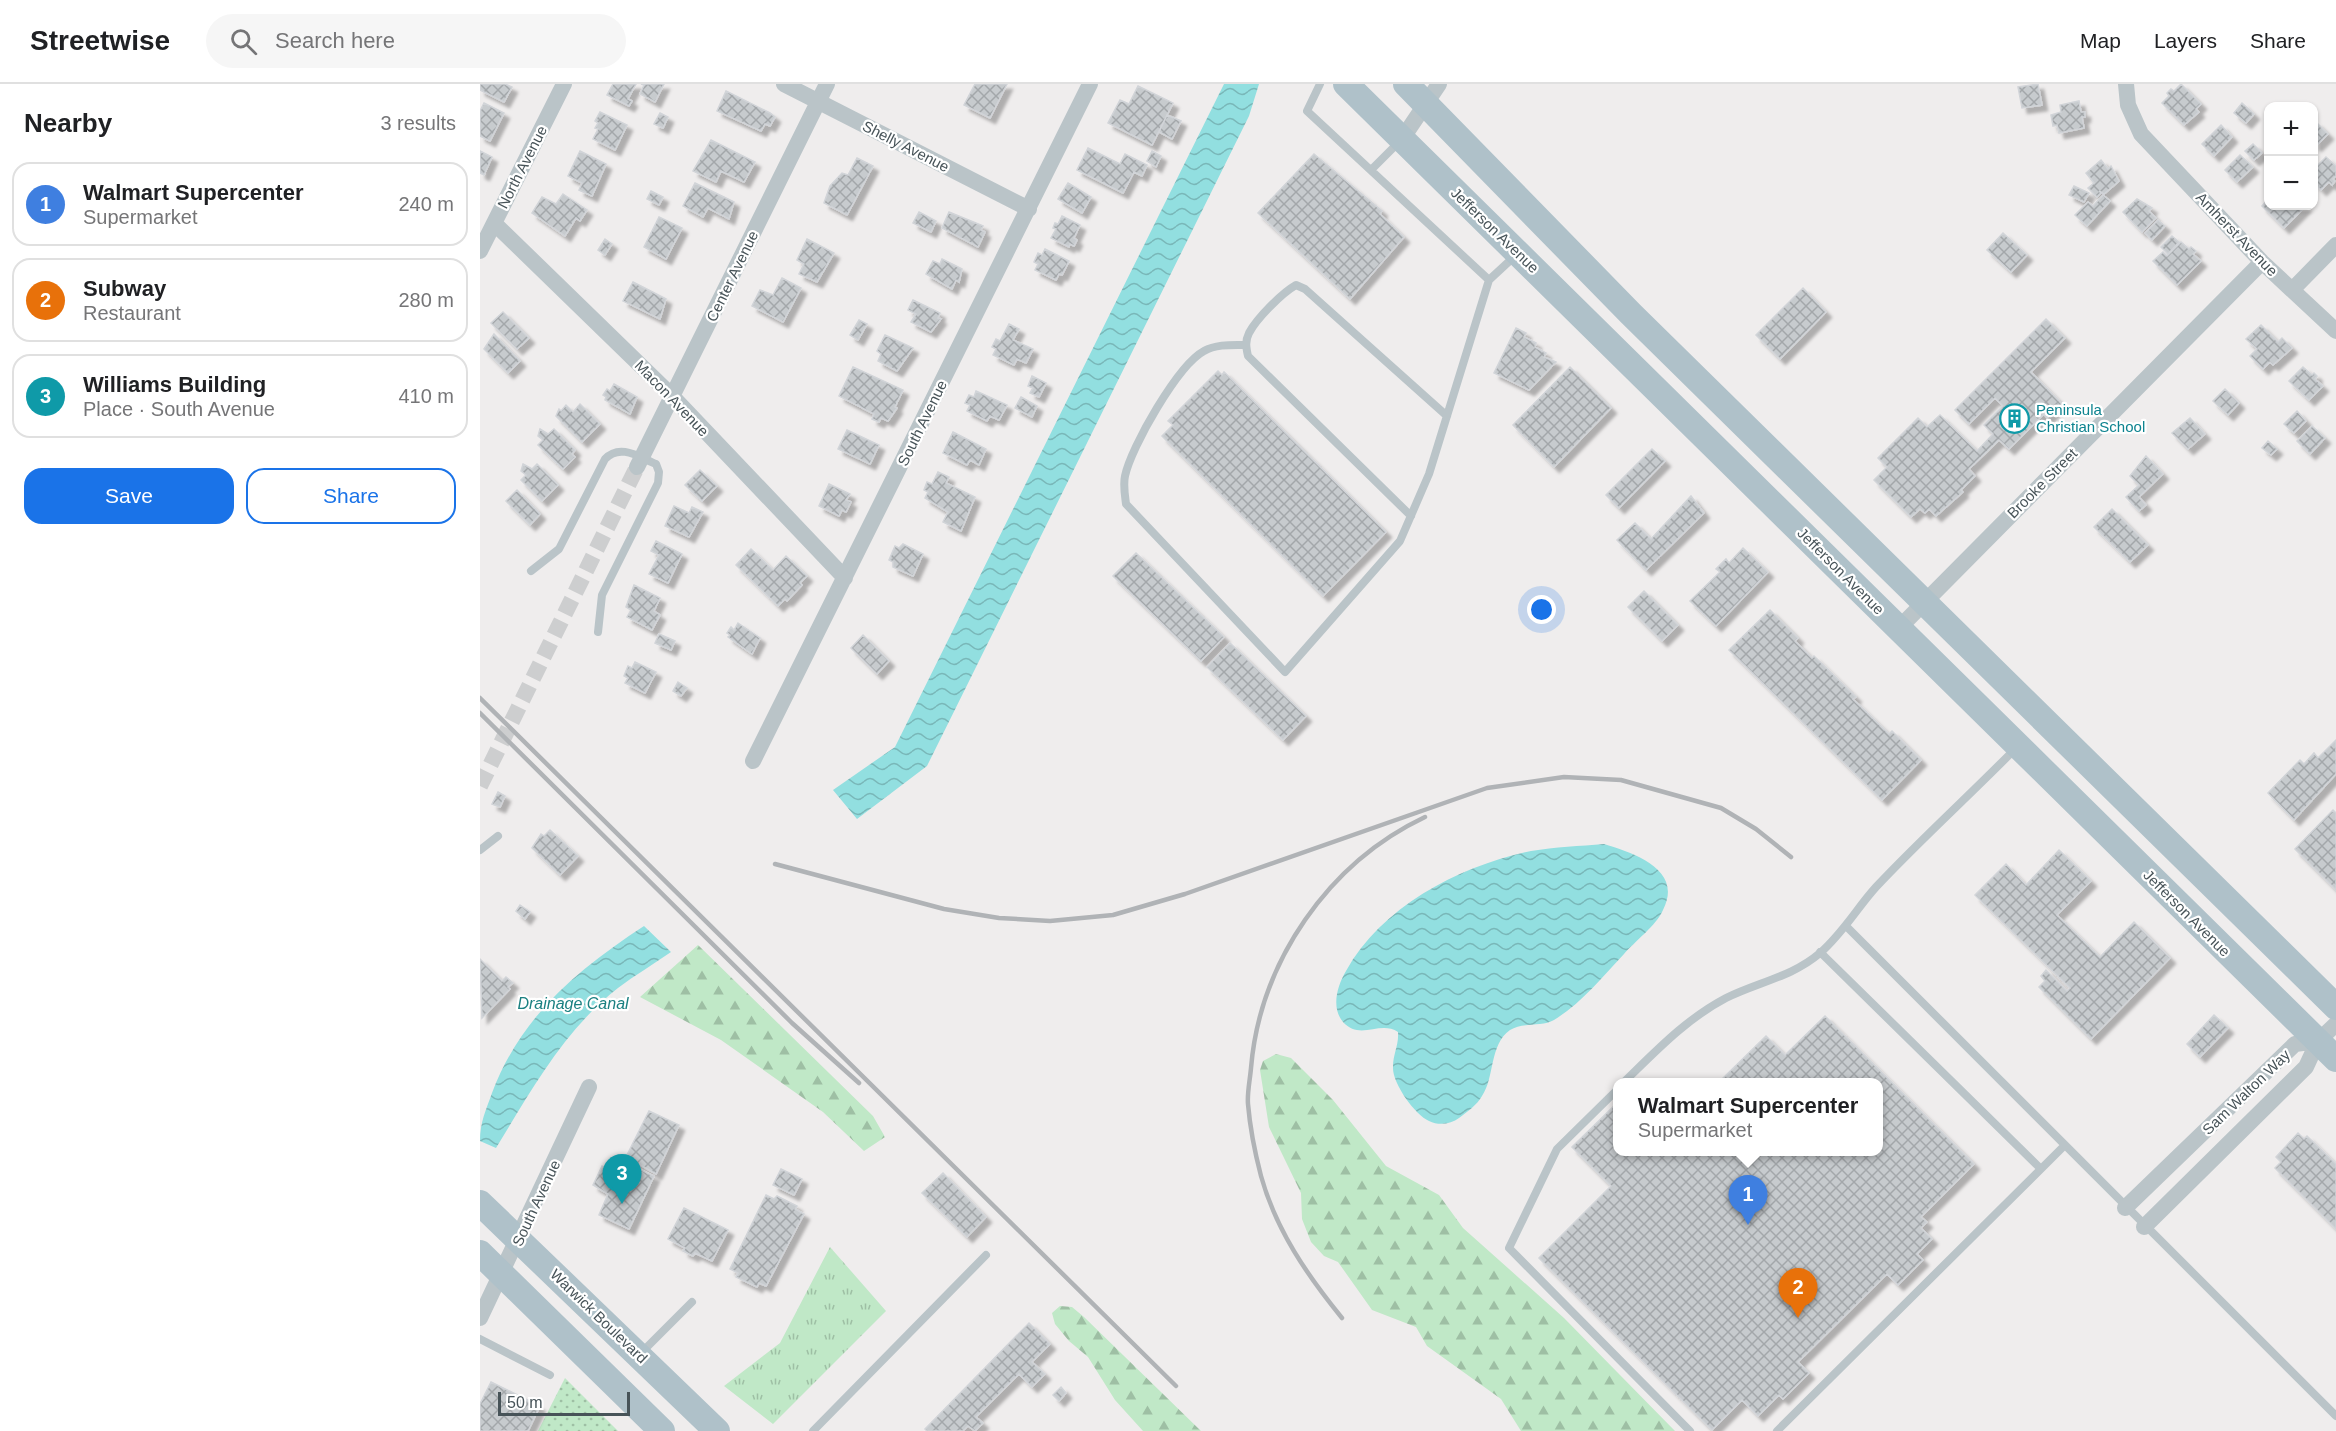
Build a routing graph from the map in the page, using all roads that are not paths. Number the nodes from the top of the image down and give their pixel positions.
1 (564, 84) edge
2 (784, 84) edge
3 (826, 84) edge
4 (1090, 84) edge
5 (1320, 84) edge
6 (1346, 84) edge
7 (1406, 84) edge
8 (2126, 84) edge
9 (1433, 94) edge
10 (818, 102) junction
11 (1402, 139) junction
12 (1372, 169) junction
13 (1029, 209) junction
14 (494, 223) junction
15 (2336, 245) edge
16 (480, 250) edge
17 (1519, 253) junction
18 (2262, 262) junction
19 (1489, 280) junction
20 (2293, 289) junction
21 (2336, 331) edge
22 (1245, 345) junction
23 (672, 396) junction
24 (1447, 416) junction
25 (639, 463) junction
26 (1411, 516) junction
27 (531, 571) dead end
28 (845, 578) junction
29 (1924, 603) junction
30 (1899, 628) junction
31 (598, 632) dead end
32 (2018, 746) junction
33 (753, 761) dead end
34 (498, 836) dead end
35 (480, 850) edge
36 (1846, 926) junction
37 (1820, 952) junction
38 (2336, 1007) edge
39 (2327, 1033) edge
40 (2336, 1059) edge
41 (1629, 1078) edge
42 (589, 1087) dead end
43 (1613, 1093) edge
44 (2064, 1146) junction
45 (2041, 1169) junction
46 (480, 1203) edge
47 (2125, 1208) junction
48 (2144, 1227) junction
49 (519, 1240) junction
50 (480, 1253) edge
51 (986, 1255) dead end
52 (502, 1274) junction
53 (692, 1302) dead end
54 (480, 1318) edge
55 (480, 1339) edge
56 (639, 1354) junction
57 (550, 1375) dead end
58 (2336, 1416) edge
59 (662, 1431) edge
60 (717, 1431) edge
61 (813, 1431) edge
62 (1690, 1431) edge
63 (1777, 1431) edge

1 - 14 street, North Avenue
2 - 10 street, Shelly Avenue
3 - 10 street, Center Avenue
4 - 13 street, South Avenue
5 - 12 lane
6 - 11 main road, Jefferson Avenue
7 - 9 main road
8 - 18 street, Amherst Avenue
9 - 11 street
9 - 29 main road
10 - 13 street, Shelly Avenue
10 - 23 street, Center Avenue
11 - 12 lane
11 - 17 main road, Jefferson Avenue
12 - 19 lane
13 - 28 street, South Avenue
14 - 16 street, North Avenue
14 - 23 street, Macon Avenue
15 - 20 street
17 - 19 lane
17 - 30 main road, Jefferson Avenue
18 - 20 street, Amherst Avenue
18 - 29 street, Brooke Street
19 - 24 lane
20 - 21 street, Amherst Avenue
22 - 24 lane
22 - 26 lane
22 - 26 lane
23 - 25 street, Center Avenue
23 - 28 street, Macon Avenue
24 - 26 lane
25 - 27 lane
25 - 31 lane
28 - 33 street, South Avenue
29 - 30 street, Brooke Street
29 - 38 main road
30 - 32 main road, Jefferson Avenue
32 - 36 lane
32 - 39 main road, Jefferson Avenue
34 - 35 lane
36 - 37 lane
36 - 44 lane
37 - 41 lane
37 - 45 lane
39 - 40 main road, Jefferson Avenue
39 - 47 street, Sam Walton Way
39 - 48 street, Sam Walton Way
42 - 49 street, South Avenue
43 - 62 lane
44 - 45 lane
44 - 47 lane
45 - 63 lane
46 - 49 main road, Warwick Boulevard
47 - 48 lane
48 - 58 lane
49 - 52 street, South Avenue
49 - 56 main road, Warwick Boulevard
50 - 52 main road
51 - 61 lane
52 - 54 street, South Avenue
52 - 59 main road
53 - 56 lane
55 - 57 lane
56 - 60 main road, Warwick Boulevard

